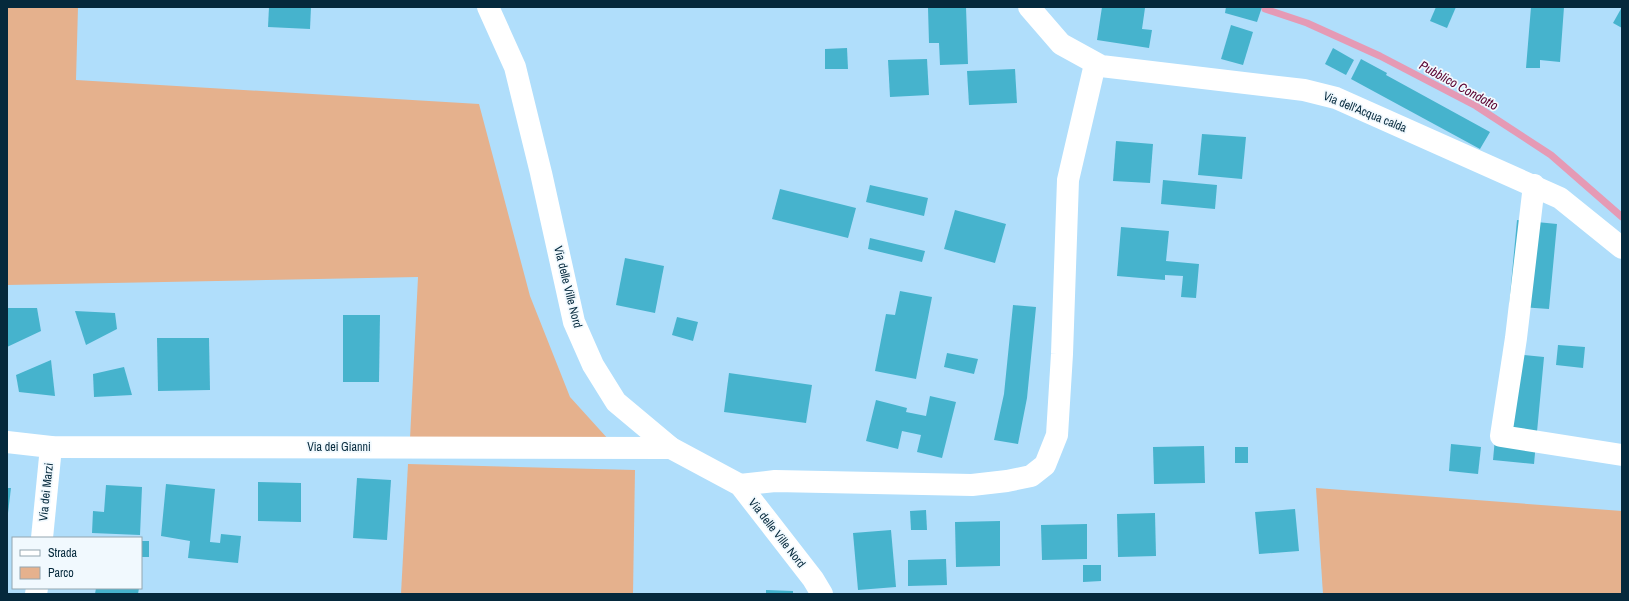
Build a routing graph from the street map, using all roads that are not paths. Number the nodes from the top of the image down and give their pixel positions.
1 (488, 7) edge
2 (1029, 7) edge
3 (1095, 64) junction
4 (1534, 185) junction
5 (1622, 248) edge
6 (7, 442) edge
7 (51, 447) junction
8 (671, 448) junction
9 (1622, 455) edge
10 (740, 486) junction
11 (42, 537) edge
12 (822, 594) edge

1 - 8 street, Via delle Ville Nord
2 - 3 street, Via dell'Acqua calda
3 - 4 street, Via dell'Acqua calda
3 - 10 street
4 - 5 street, Via dell'Acqua calda
4 - 9 street
6 - 7 street, Via dei Gianni
7 - 8 street, Via dei Gianni
7 - 11 street, Via dei Marzi
8 - 10 street, Via delle Ville Nord
10 - 12 street, Via delle Ville Nord

